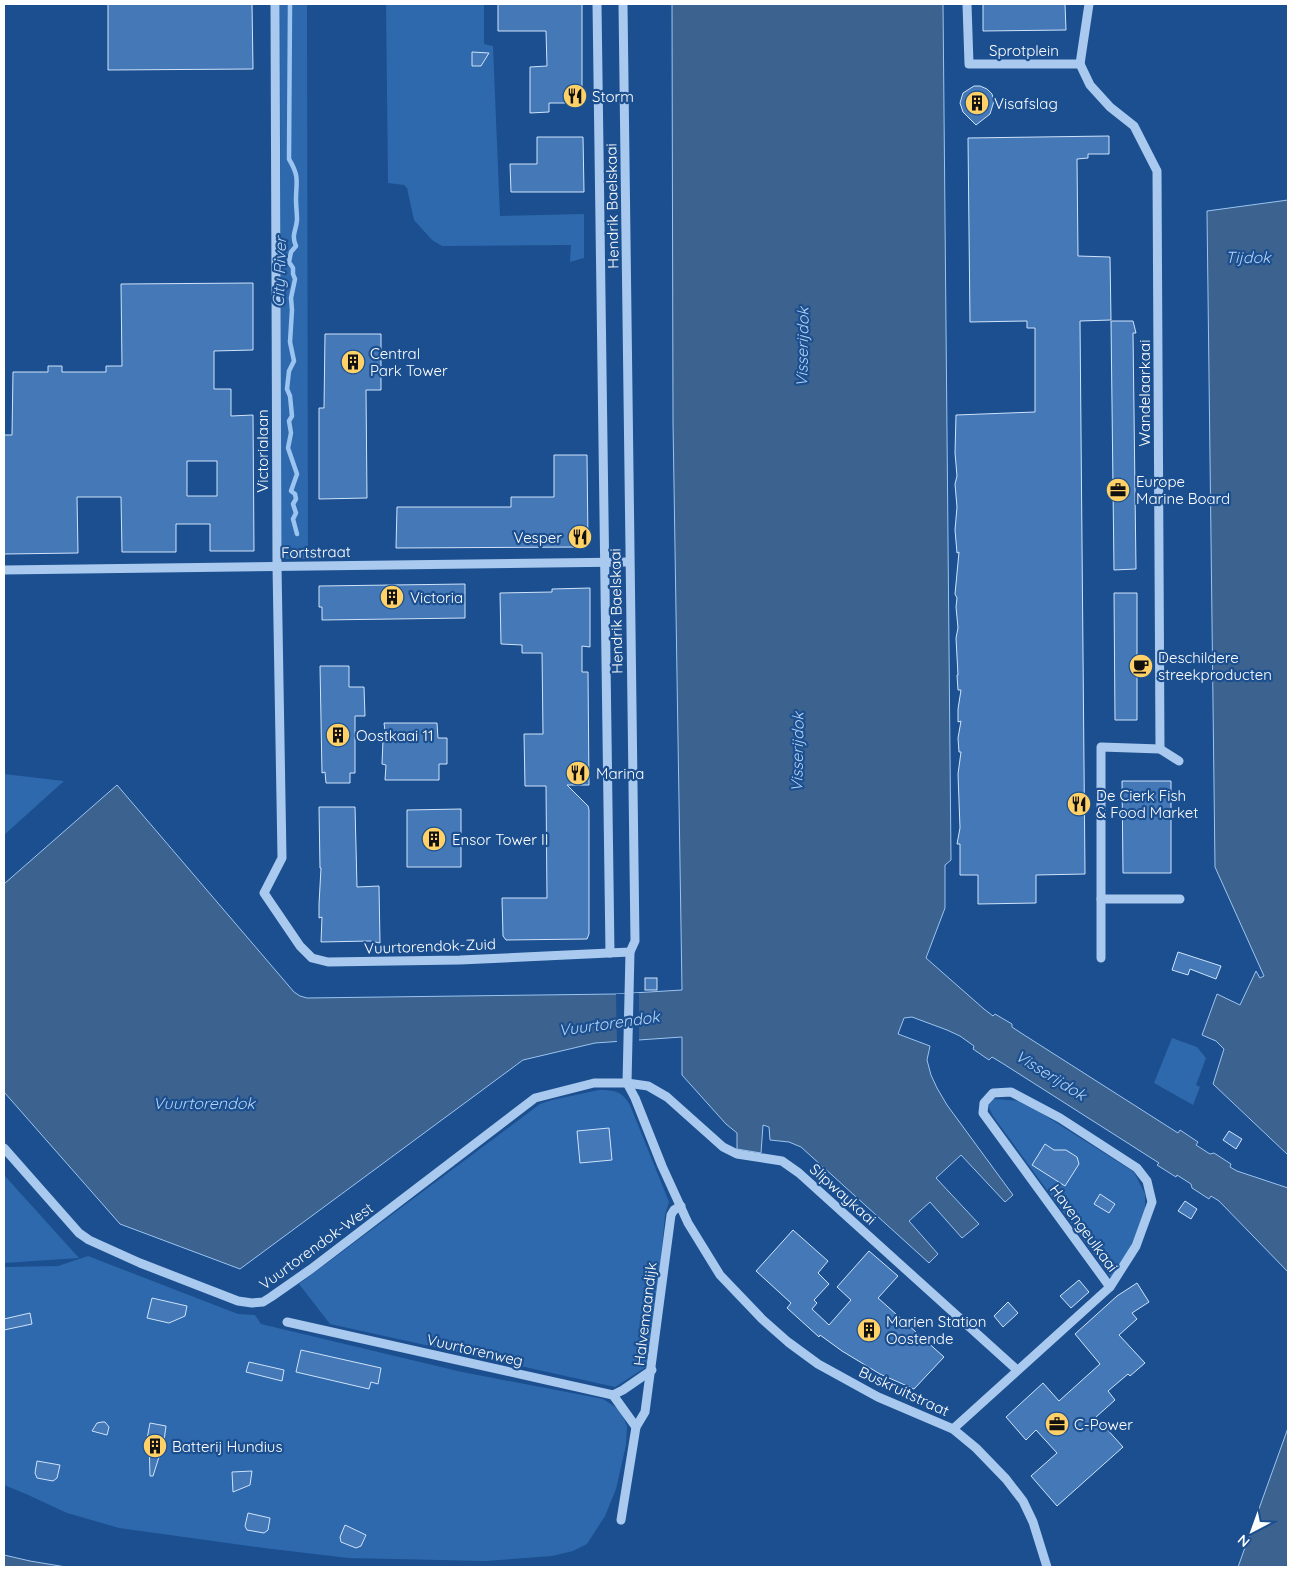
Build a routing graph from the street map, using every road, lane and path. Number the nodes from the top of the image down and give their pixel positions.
1 (275, 4) edge
2 (597, 4) edge
3 (623, 4) edge
4 (966, 4) edge
5 (1089, 4) edge
6 (1080, 64) junction
7 (605, 562) junction
8 (629, 562) junction
9 (277, 566) junction
10 (4, 570) edge
11 (1160, 749) junction
12 (1179, 761) dead end
13 (264, 893) joint
14 (1101, 898) junction
15 (1180, 899) dead end
16 (630, 952) junction
17 (610, 953) junction
18 (1100, 958) dead end
19 (627, 1083) junction
20 (4, 1148) edge
21 (681, 1206) junction
22 (1110, 1287) junction
23 (287, 1322) dead end
24 (652, 1370) junction
25 (1017, 1370) junction
26 (613, 1395) junction
27 (636, 1427) junction
28 (953, 1429) junction
29 (621, 1520) dead end
30 (1047, 1567) edge

1 - 9 street, Victorialaan
2 - 7 street, Hendrik Baelskaai
3 - 8 street, Hendrik Baelskaai
4 - 6 street, Sprotplein
5 - 6 street
6 - 11 street, Wandelaarkaai
7 - 8 street, Fortstraat
7 - 9 street, Fortstraat
7 - 17 street, Hendrik Baelskaai
8 - 16 street, Hendrik Baelskaai
9 - 10 street, Fortstraat
9 - 13 street, Victorialaan
11 - 12 street
11 - 14 street
13 - 17 street, Vuurtorendok-Zuid
14 - 15 street
14 - 18 street
16 - 17 street, Vuurtorendok-Zuid
16 - 19 street, Hendrik Baelskaai
19 - 20 street, Vuurtorendok-West
19 - 21 street, Hendrik Baelskaai
19 - 25 street, Slipwaykaai
21 - 24 street, Halvemaandijk
21 - 28 street, Buskruitstraat
22 - 22 street, Havengeulkaai
22 - 25 street, Buskruitstraat
23 - 26 street, Vuurtorenweg
24 - 26 street
24 - 27 street, Halvemaandijk
25 - 28 street, Buskruitstraat
26 - 27 street
27 - 29 street, Halvemaandijk
28 - 30 street

